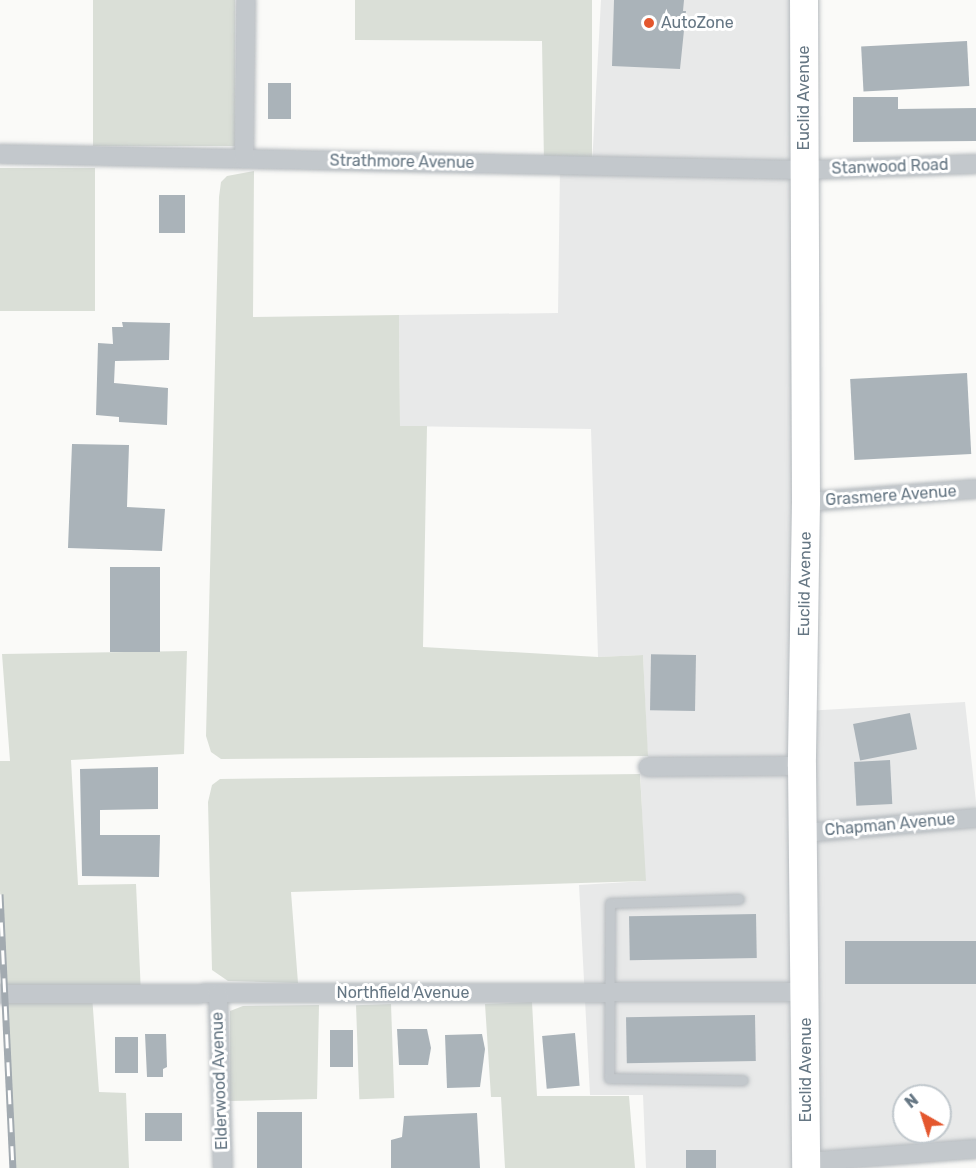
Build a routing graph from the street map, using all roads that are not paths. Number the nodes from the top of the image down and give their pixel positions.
1 (246, 0) edge
2 (804, 0) edge
3 (0, 154) edge
4 (244, 159) junction
5 (976, 164) edge
6 (805, 170) junction
7 (976, 489) edge
8 (806, 502) junction
9 (802, 766) junction
10 (648, 767) dead end
11 (976, 818) edge
12 (804, 833) junction
13 (739, 899) dead end
14 (610, 992) junction
15 (807, 992) junction
16 (0, 994) edge
17 (218, 994) junction
18 (743, 1080) dead end
19 (976, 1149) edge
20 (806, 1165) edge
21 (223, 1168) edge

1 - 4 street
2 - 6 main road, Euclid Avenue
3 - 4 street, Strathmore Avenue
4 - 6 street, Strathmore Avenue
5 - 6 street, Stanwood Road
6 - 8 main road, Euclid Avenue
7 - 8 street, Grasmere Avenue
8 - 9 main road, Euclid Avenue
9 - 10 street
9 - 12 main road, Euclid Avenue
11 - 12 street, Chapman Avenue
12 - 15 main road, Euclid Avenue
13 - 14 lane
14 - 15 street, Northfield Avenue
14 - 17 street, Northfield Avenue
14 - 18 lane
15 - 20 main road, Euclid Avenue
16 - 17 street, Northfield Avenue
17 - 21 street, Elderwood Avenue
19 - 20 street

